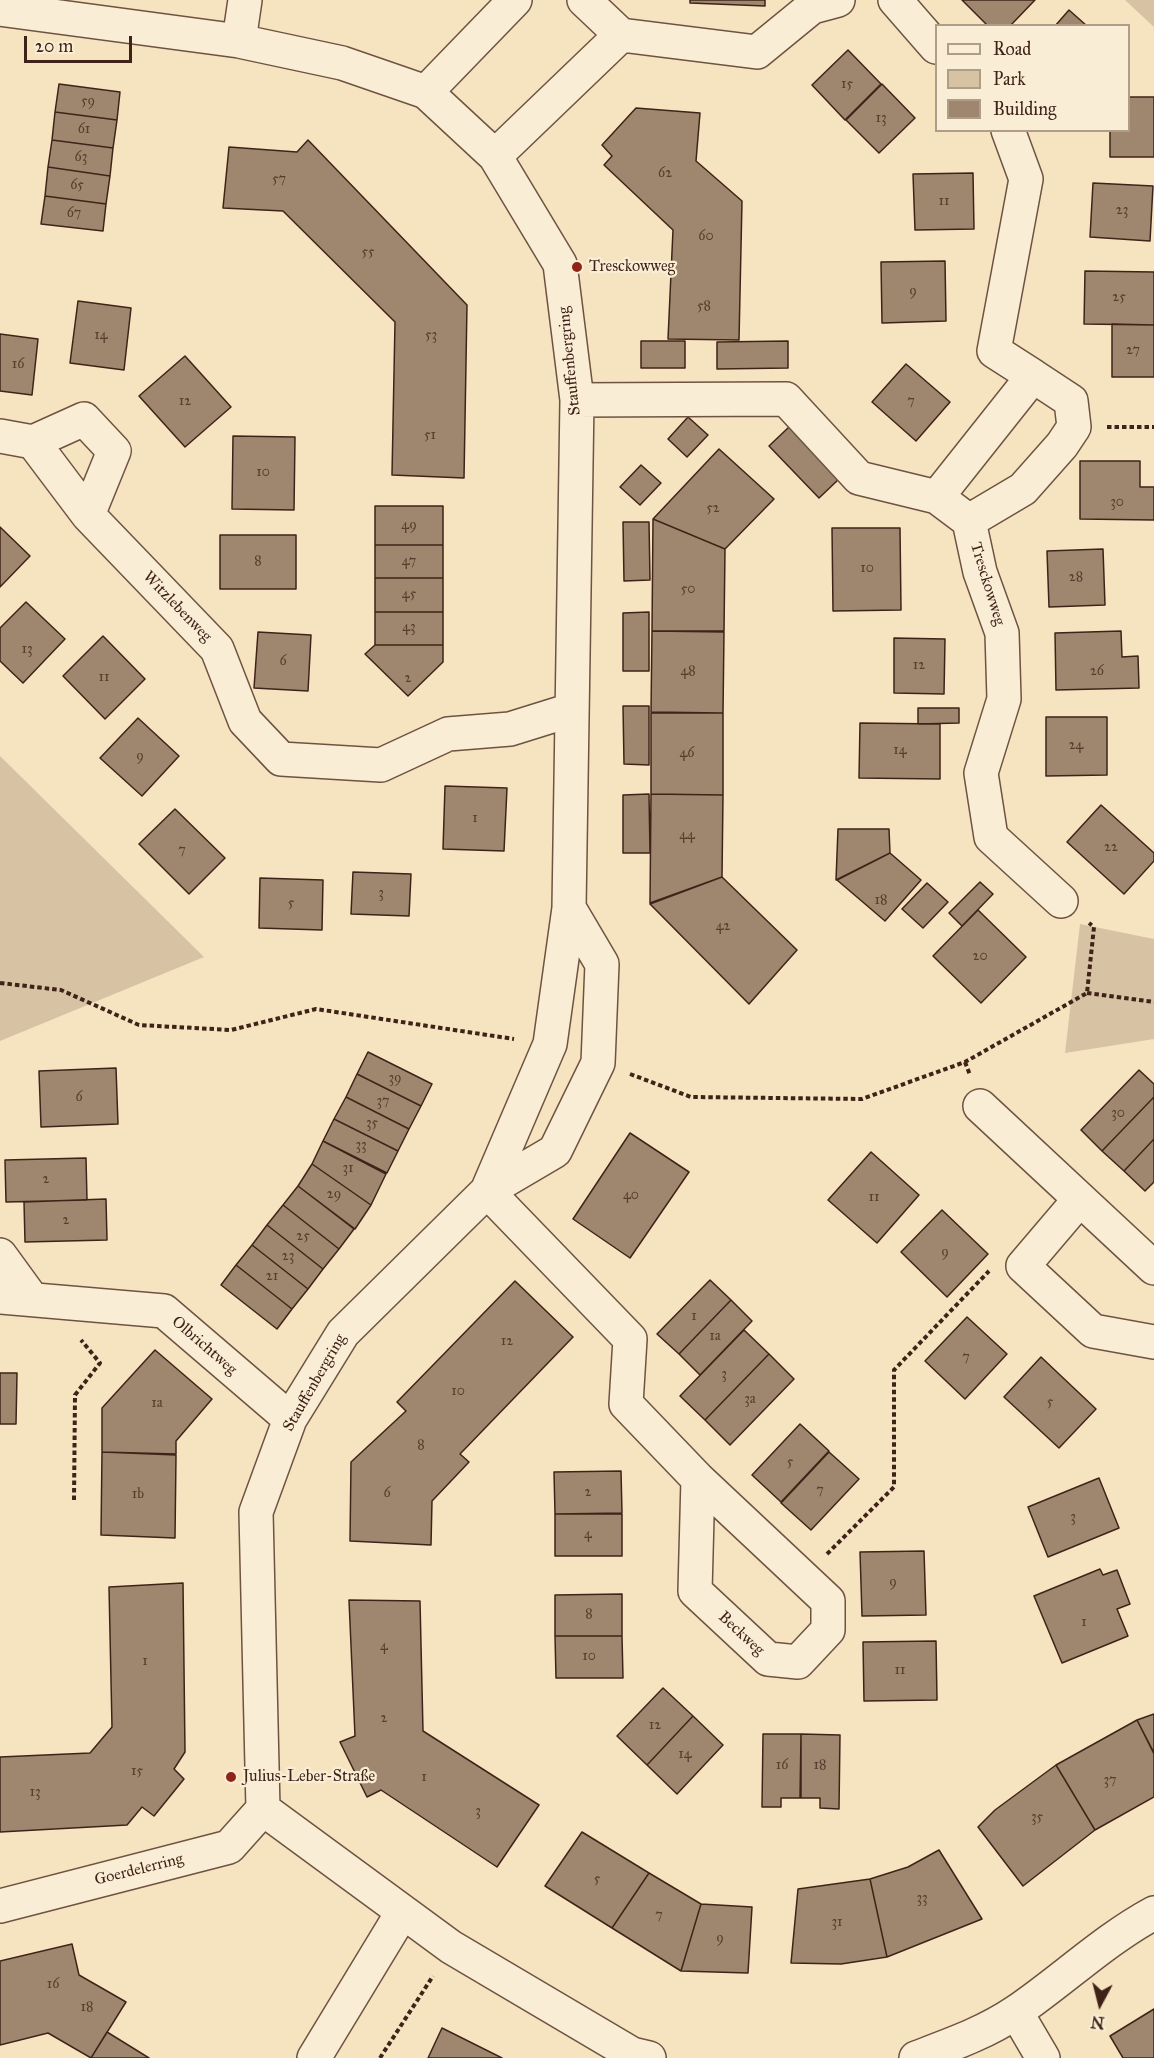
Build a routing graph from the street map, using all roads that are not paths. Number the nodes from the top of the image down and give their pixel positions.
1 (245, 0) edge
2 (515, 0) edge
3 (584, 0) edge
4 (838, 0) edge
5 (895, 0) edge
6 (0, 9) edge
7 (621, 35) junction
8 (239, 41) junction
9 (935, 46) edge
10 (426, 92) junction
11 (1009, 132) edge
12 (495, 156) junction
13 (1033, 375) junction
14 (577, 400) junction
15 (0, 436) edge
16 (33, 442) junction
17 (937, 497) junction
18 (88, 515) junction
19 (969, 521) junction
20 (571, 710) junction
21 (1061, 901) road end
22 (569, 908) junction
23 (980, 1106) dead end
24 (487, 1191) junction
25 (1080, 1199) junction
26 (0, 1255) edge
27 (1154, 1268) edge
28 (0, 1297) edge
29 (32, 1299) junction
30 (1154, 1342) edge
31 (290, 1419) junction
32 (698, 1479) junction
33 (263, 1809) junction
34 (0, 1906) edge
35 (402, 1913) junction
36 (1154, 1913) edge
37 (1016, 2012) junction
38 (314, 2058) edge
39 (649, 2058) edge
40 (916, 2058) edge
41 (1043, 2058) edge

1 - 8 street
2 - 10 street
3 - 7 street
4 - 7 street
5 - 9 street
6 - 8 street, Stauffenbergring
7 - 12 street
8 - 10 street, Stauffenbergring
10 - 12 street, Stauffenbergring
11 - 13 street
12 - 14 street, Stauffenbergring
13 - 17 street
13 - 19 street, Tresckowweg
14 - 17 street, Tresckowweg
14 - 20 street, Stauffenbergring
15 - 16 street
16 - 18 street, Witzlebenweg
16 - 18 street
17 - 19 street, Tresckowweg
18 - 20 street, Witzlebenweg
19 - 21 street, Tresckowweg
20 - 22 street, Stauffenbergring
22 - 24 street, Stauffenbergring
22 - 24 street, Stauffenbergring
23 - 25 street
24 - 31 street, Stauffenbergring
24 - 32 street, Beckweg
25 - 27 street
25 - 30 street
26 - 29 street
28 - 29 street, Olbrichtweg
29 - 31 street, Olbrichtweg
31 - 33 street, Stauffenbergring
32 - 32 street, Beckweg
33 - 34 street, Goerdelerring
33 - 35 street
35 - 38 street
35 - 39 street
36 - 37 street
37 - 40 street
37 - 41 street

